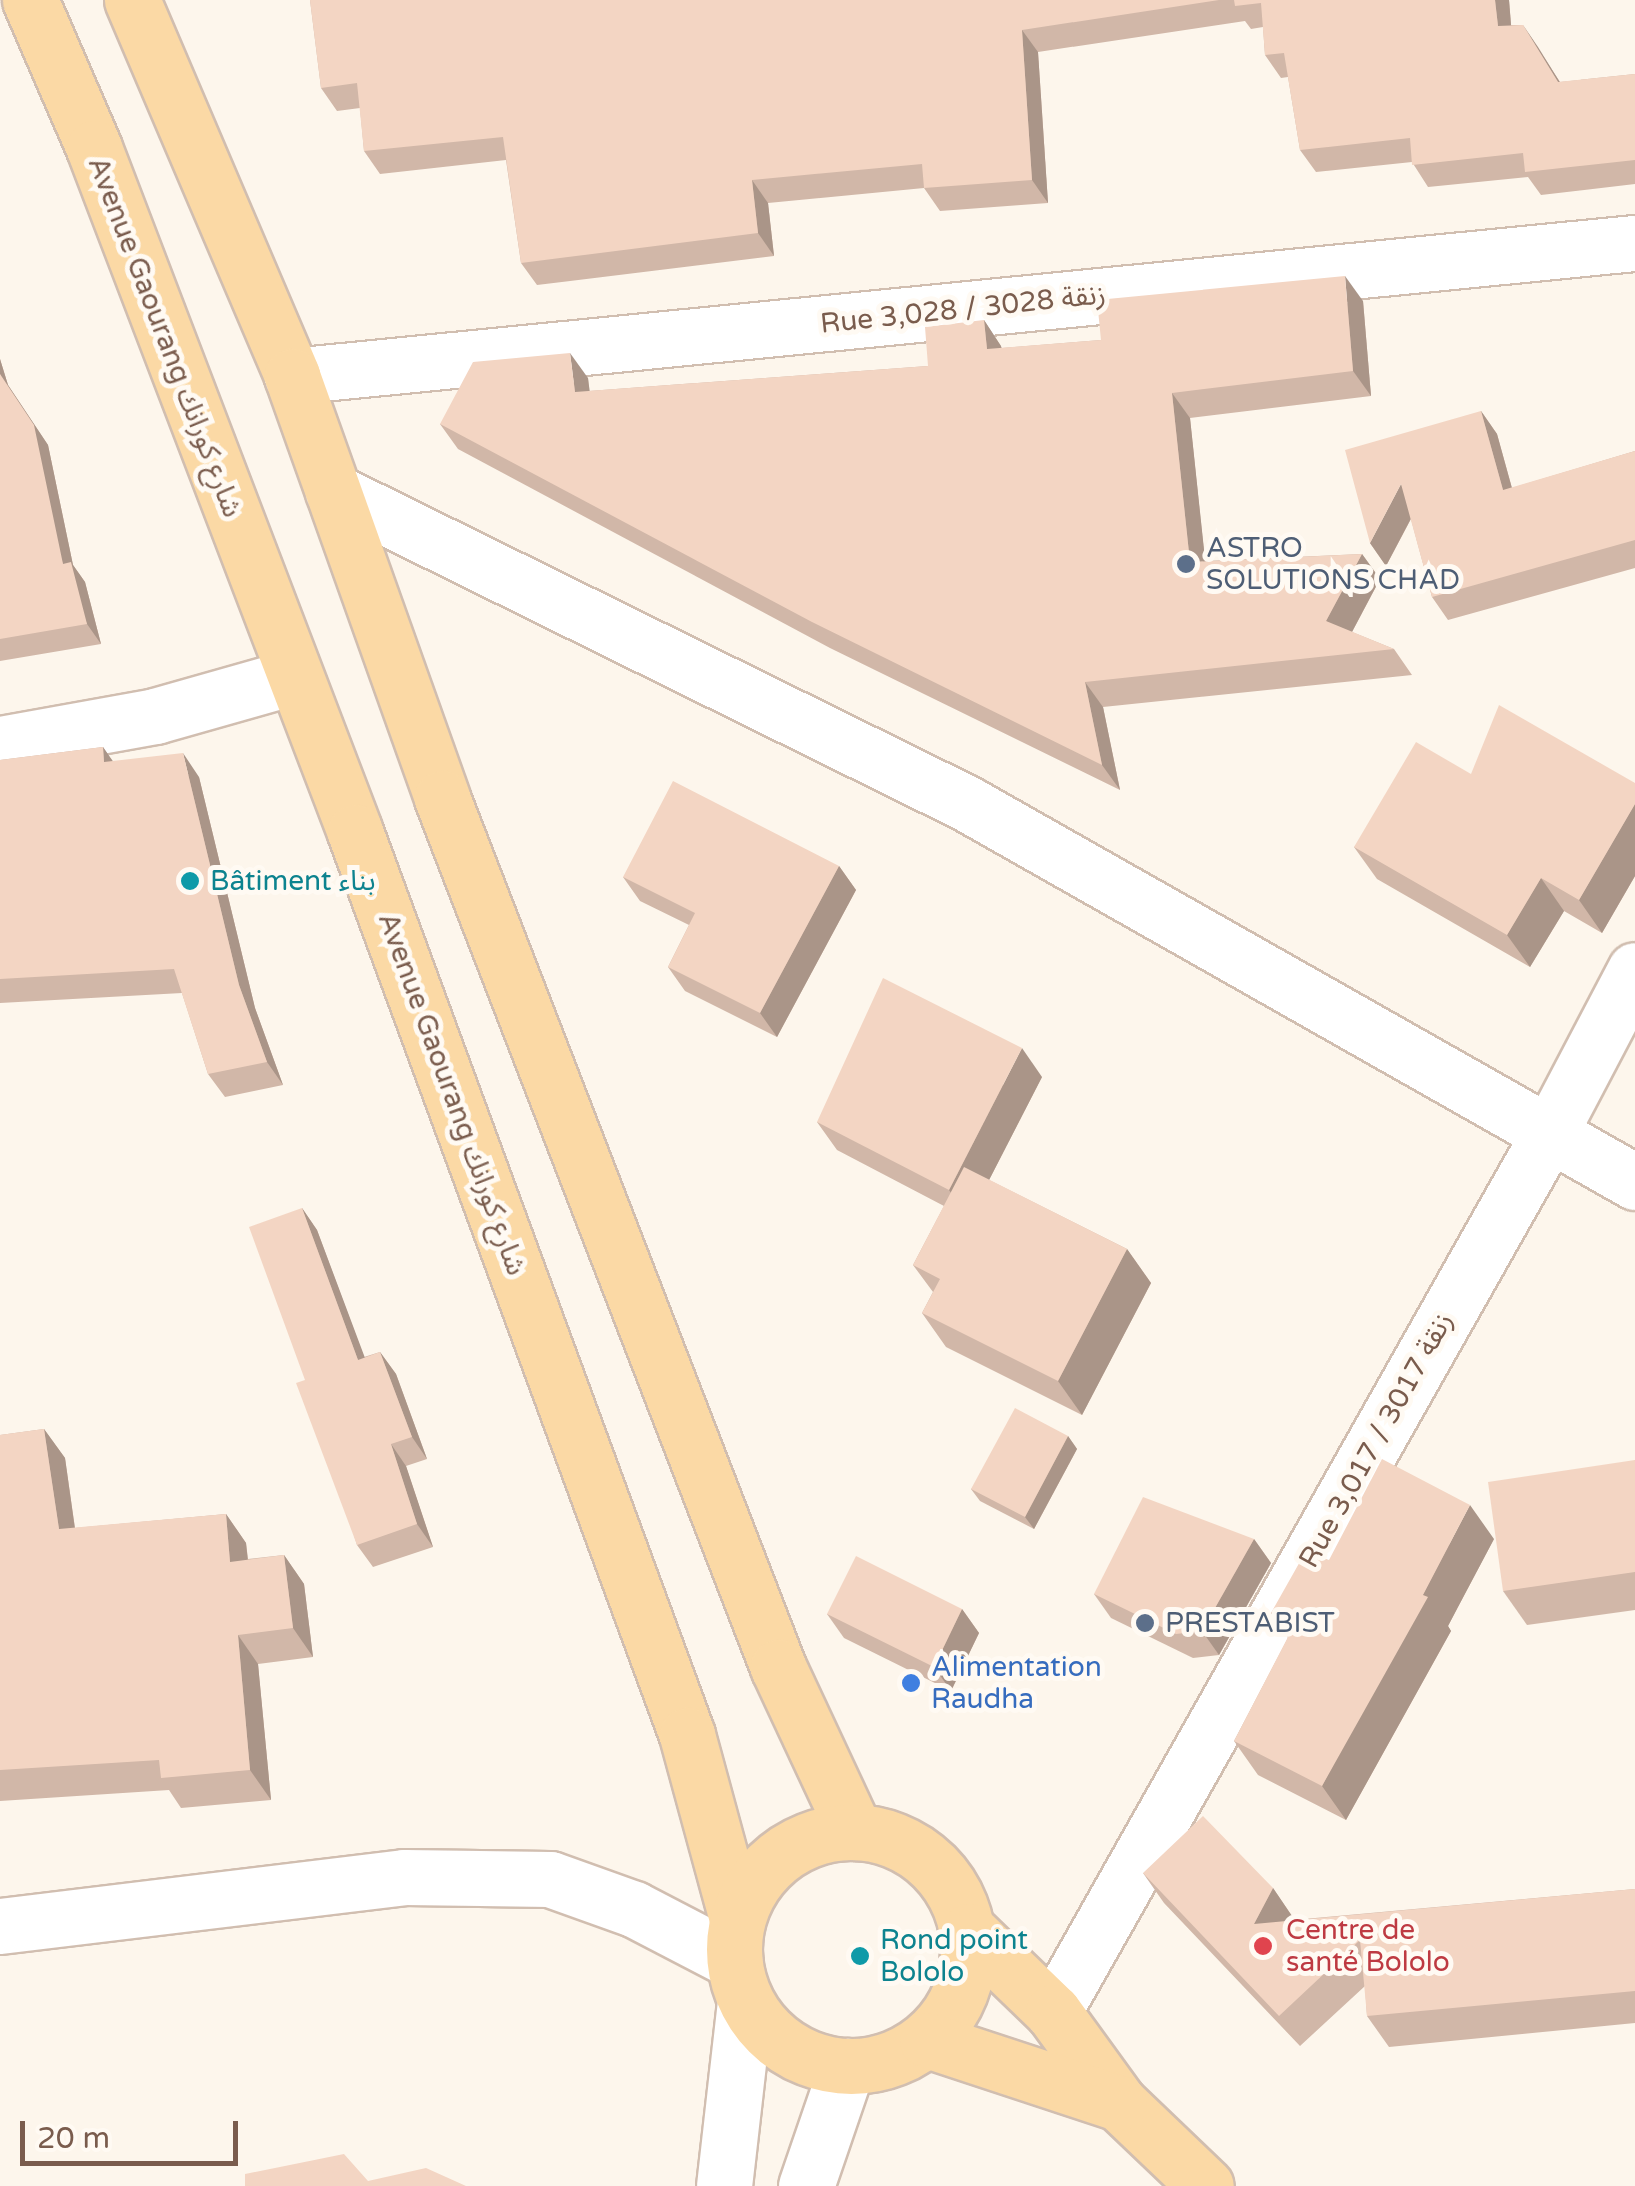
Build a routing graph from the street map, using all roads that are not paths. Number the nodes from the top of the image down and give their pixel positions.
1 (30, 0) edge
2 (132, 0) edge
3 (1635, 243) edge
4 (292, 376) junction
5 (332, 491) junction
6 (292, 677) junction
7 (0, 744) edge
8 (1635, 970) edge
9 (1549, 1134) junction
10 (1635, 1182) edge
11 (855, 1832) junction
12 (0, 1926) edge
13 (969, 1931) junction
14 (738, 1960) junction
15 (1052, 2012) junction
16 (927, 2040) junction
17 (847, 2066) junction
18 (1119, 2103) junction
19 (724, 2186) edge
20 (806, 2186) edge
21 (1206, 2186) edge

1 - 6 main road, Avenue Gaourang شارع كورانك
2 - 4 main road
3 - 4 street, Rue 3,028 / زنقة 3028
4 - 5 main road
5 - 9 street
5 - 11 main road
6 - 7 street
6 - 14 main road, Avenue Gaourang شارع كورانك
8 - 9 street, Rue 3,017 / زنقة 3017
9 - 10 street
9 - 15 street, Rue 3,017 / زنقة 3017
11 - 13 main road
11 - 14 main road
12 - 14 street
13 - 15 main road
13 - 16 main road
14 - 17 main road
14 - 19 street
15 - 18 main road
16 - 17 main road
16 - 18 main road
17 - 20 street
18 - 21 main road

